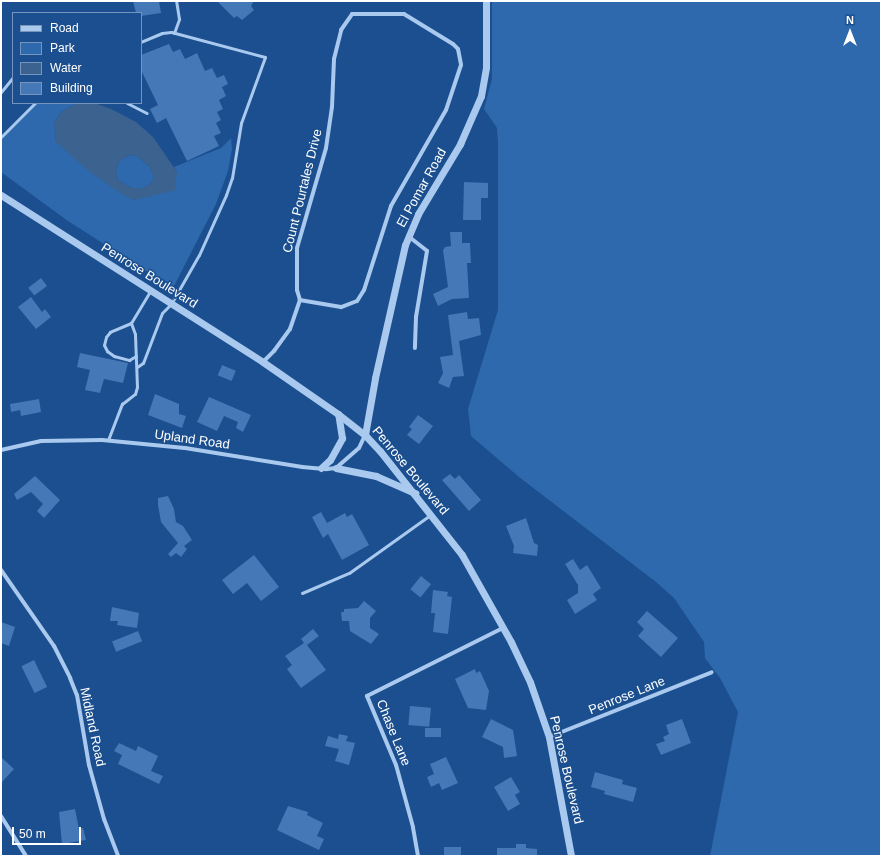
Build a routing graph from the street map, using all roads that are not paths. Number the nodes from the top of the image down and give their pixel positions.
1 (176, 1) edge
2 (486, 1) edge
3 (174, 33) junction
4 (142, 42) edge
5 (12, 78) edge
6 (1, 92) edge
7 (34, 104) edge
8 (129, 104) edge
9 (147, 113) dead end
10 (1, 137) edge
11 (1, 195) edge
12 (408, 236) junction
13 (150, 291) junction
14 (300, 300) junction
15 (170, 304) junction
16 (131, 323) junction
17 (415, 348) dead end
18 (136, 356) junction
19 (263, 362) junction
20 (137, 367) junction
21 (338, 414) junction
22 (365, 435) junction
23 (108, 440) junction
24 (1, 450) edge
25 (321, 468) junction
26 (336, 468) junction
27 (416, 493) junction
28 (432, 514) junction
29 (1, 570) edge
30 (302, 593) dead end
31 (503, 628) junction
32 (712, 672) dead end
33 (549, 737) junction
34 (1, 816) edge
35 (26, 856) edge
36 (118, 856) edge
37 (418, 856) edge
38 (572, 856) edge

1 - 3 lane
2 - 12 street, El Pomar Road
3 - 4 lane
3 - 15 lane
5 - 6 lane
7 - 10 lane
8 - 9 lane
11 - 13 street, Penrose Boulevard
12 - 17 street
12 - 22 street, El Pomar Road
13 - 15 street, Penrose Boulevard
13 - 16 lane
14 - 14 street, Count Pourtales Drive
14 - 19 street, Count Pourtales Drive
15 - 19 street, Penrose Boulevard
15 - 20 lane
16 - 18 lane
16 - 18 lane
18 - 20 lane
19 - 21 street, Penrose Boulevard
20 - 23 lane
21 - 22 street, Penrose Boulevard
21 - 25 street
22 - 26 street
22 - 27 street, Penrose Boulevard
23 - 24 street, Upland Road
23 - 25 street, Upland Road
25 - 26 street, Upland Road
26 - 27 street
27 - 28 street, Penrose Boulevard
28 - 30 lane
28 - 31 street, Penrose Boulevard
29 - 36 street, Midland Road
31 - 33 street, Penrose Boulevard
31 - 37 street, Chase Lane
32 - 33 street, Penrose Lane
33 - 38 street, Penrose Boulevard
34 - 35 street

